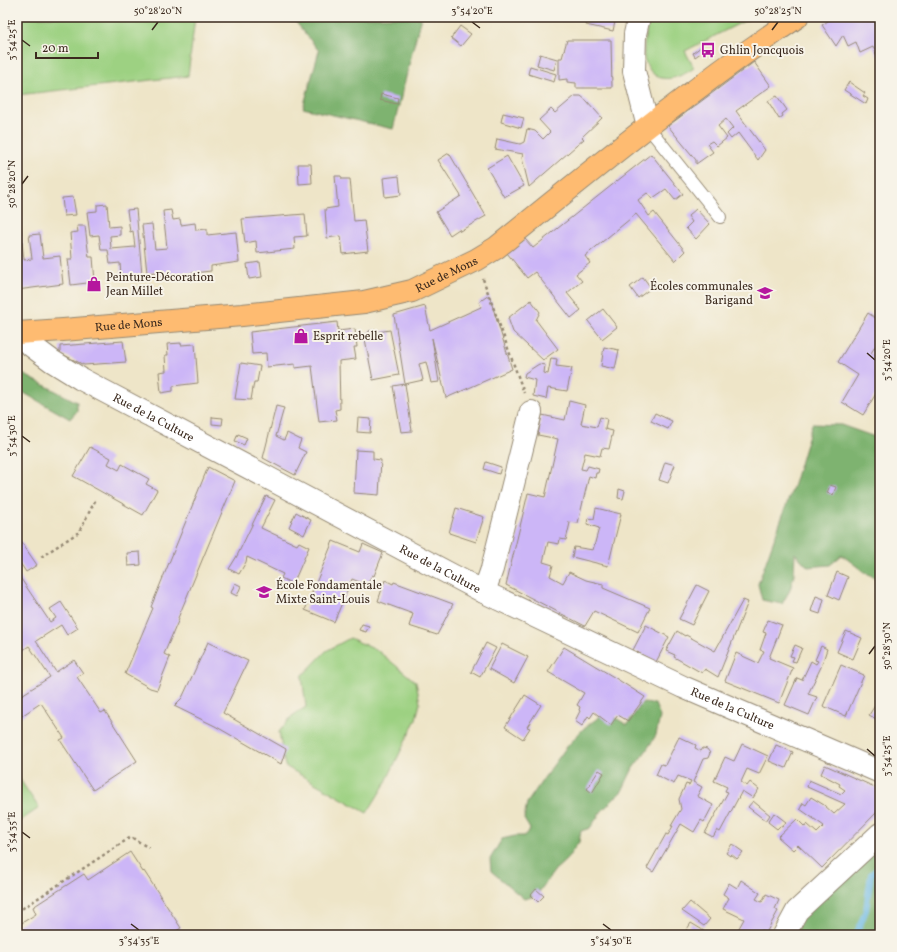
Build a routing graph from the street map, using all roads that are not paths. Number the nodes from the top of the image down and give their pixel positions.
1 (639, 17) edge
2 (797, 17) edge
3 (648, 127) junction
4 (720, 217) dead end
5 (17, 334) edge
6 (530, 412) road end
7 (484, 592) junction
8 (880, 772) edge
9 (880, 834) edge
10 (784, 935) edge

1 - 3 street
2 - 3 main road, Rue de Mons
3 - 4 lane
3 - 5 main road, Rue de Mons
5 - 7 street, Rue de la Culture
6 - 7 street
7 - 8 street, Rue de la Culture
9 - 10 street

